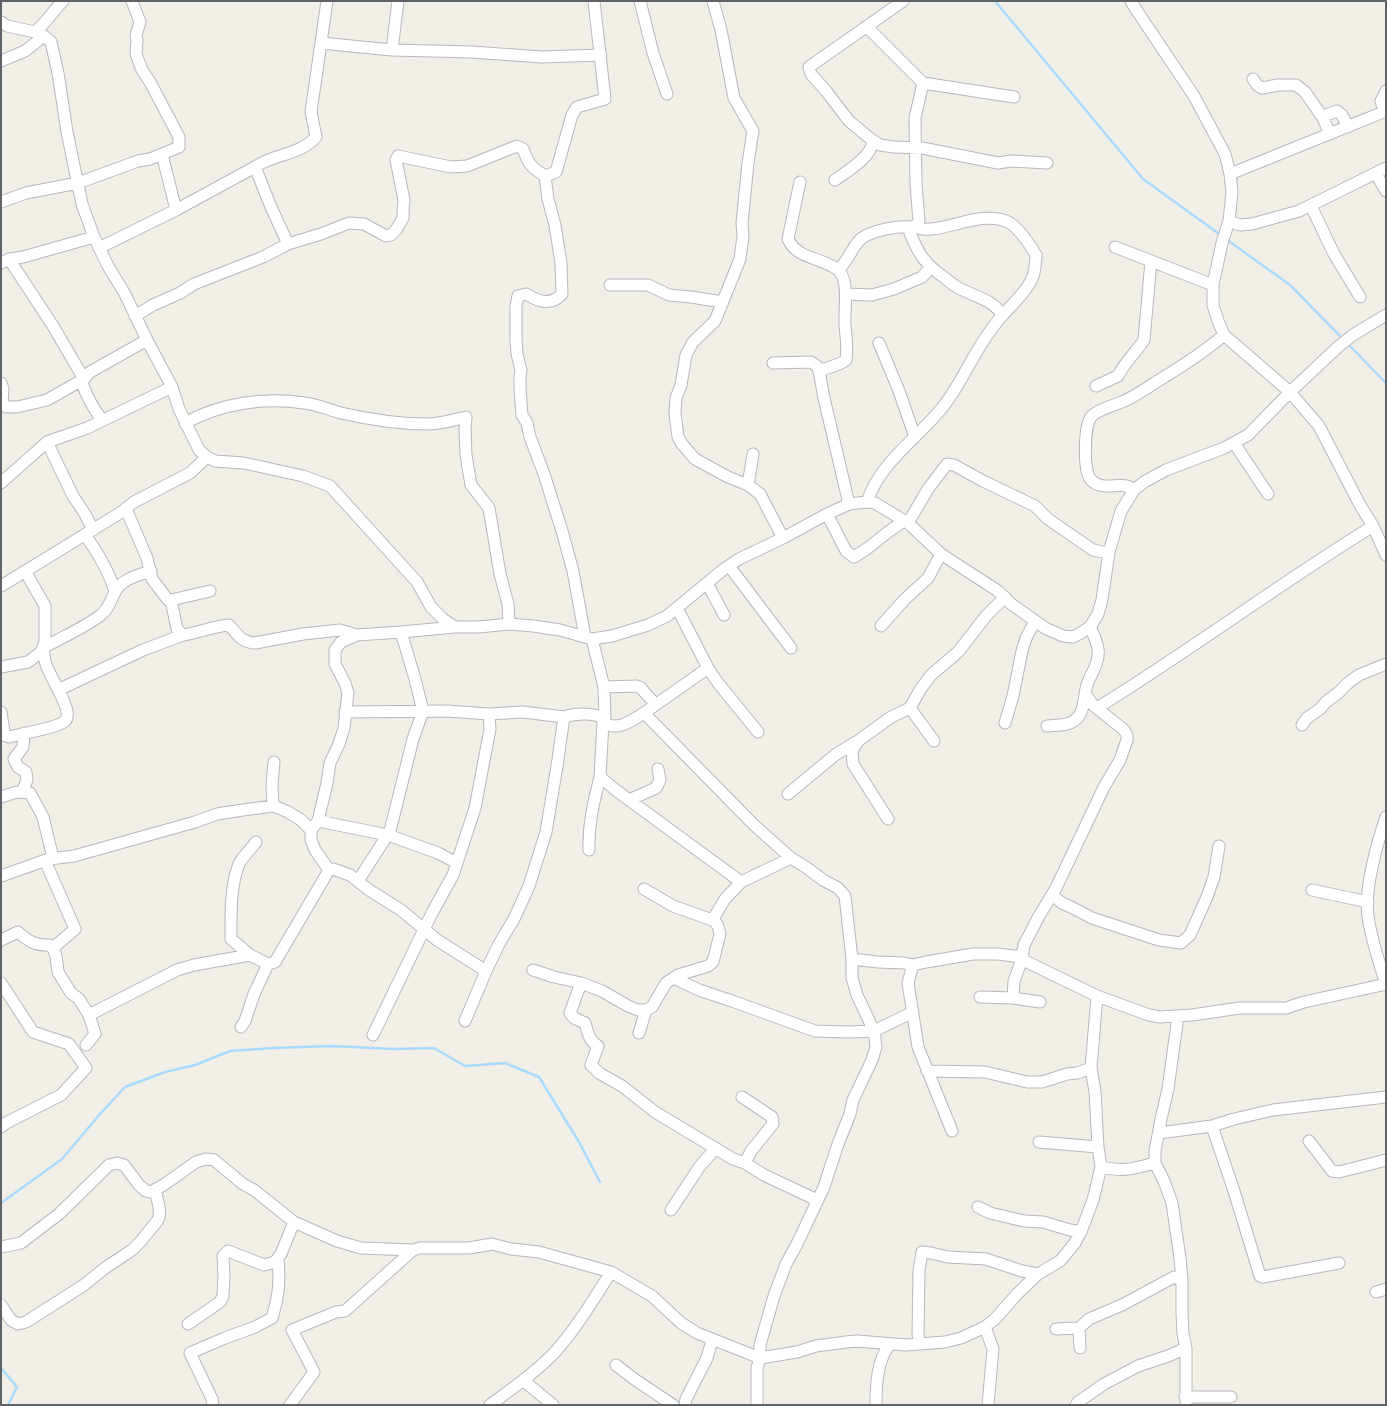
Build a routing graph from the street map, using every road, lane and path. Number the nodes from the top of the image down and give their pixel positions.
1 (63, 1) edge
2 (132, 1) edge
3 (327, 1) edge
4 (398, 1) edge
5 (594, 1) edge
6 (640, 1) edge
7 (714, 1) edge
8 (904, 1) edge
9 (1132, 1) edge
10 (1, 22) edge
11 (867, 27) junction
12 (40, 34) junction
13 (320, 43) junction
14 (392, 50) junction
15 (601, 54) junction
16 (1, 61) edge
17 (1252, 79) dead end
18 (923, 83) junction
19 (1386, 91) edge
20 (667, 94) dead end
21 (1014, 97) dead end
22 (1385, 111) edge
23 (1323, 118) junction
24 (1348, 127) junction
25 (1330, 134) junction
26 (872, 140) junction
27 (916, 147) junction
28 (162, 154) junction
29 (1047, 163) dead end
30 (255, 167) junction
31 (1381, 171) edge
32 (1230, 174) junction
33 (545, 176) junction
34 (835, 180) dead end
35 (800, 182) dead end
36 (78, 183) junction
37 (1386, 191) edge
38 (1, 202) edge
39 (1311, 206) junction
40 (176, 210) junction
41 (1228, 226) junction
42 (914, 227) junction
43 (94, 237) junction
44 (288, 244) junction
45 (1115, 247) dead end
46 (99, 248) junction
47 (5, 261) edge
48 (1151, 261) junction
49 (931, 267) junction
50 (838, 270) junction
51 (610, 285) dead end
52 (1213, 286) junction
53 (846, 294) junction
54 (1360, 297) dead end
55 (723, 302) junction
56 (1002, 315) junction
57 (1386, 315) edge
58 (135, 316) junction
59 (1224, 335) junction
60 (147, 340) junction
61 (879, 343) dead end
62 (773, 363) dead end
63 (819, 371) junction
64 (84, 379) junction
65 (1, 383) edge
66 (1096, 386) dead end
67 (172, 387) junction
68 (1290, 392) junction
69 (102, 420) junction
70 (186, 422) junction
71 (915, 437) junction
72 (47, 442) junction
73 (1234, 443) junction
74 (752, 454) dead end
75 (207, 457) junction
76 (1, 482) edge
77 (748, 485) junction
78 (1134, 490) junction
79 (1268, 494) dead end
80 (868, 502) junction
81 (849, 504) junction
82 (126, 509) junction
83 (827, 514) junction
84 (906, 522) junction
85 (1373, 526) junction
86 (89, 532) junction
87 (783, 538) junction
88 (1108, 553) junction
89 (942, 554) junction
90 (1386, 555) edge
91 (729, 566) junction
92 (25, 571) junction
93 (151, 571) junction
94 (708, 583) junction
95 (1, 586) edge
96 (210, 591) dead end
97 (115, 592) junction
98 (1005, 597) junction
99 (171, 600) junction
100 (677, 608) junction
101 (724, 615) dead end
102 (1035, 621) junction
103 (509, 624) junction
104 (881, 626) dead end
105 (455, 627) junction
106 (1090, 627) junction
107 (402, 632) junction
108 (183, 635) junction
109 (357, 635) junction
110 (588, 638) junction
111 (43, 648) junction
112 (791, 648) dead end
113 (1386, 664) edge
114 (1, 667) edge
115 (708, 668) junction
116 (604, 687) junction
117 (58, 690) junction
118 (1086, 695) junction
119 (656, 704) junction
120 (910, 708) junction
121 (1097, 708) junction
122 (422, 711) junction
123 (1, 712) edge
124 (345, 712) junction
125 (644, 713) junction
126 (489, 714) junction
127 (564, 717) junction
128 (604, 720) junction
129 (1005, 723) dead end
130 (1302, 725) dead end
131 (1047, 726) dead end
132 (758, 732) dead end
133 (24, 733) junction
134 (858, 741) junction
135 (934, 741) dead end
136 (274, 762) dead end
137 (658, 768) dead end
138 (600, 777) junction
139 (22, 792) junction
140 (788, 794) dead end
141 (1, 797) edge
142 (629, 800) junction
143 (273, 806) junction
144 (1386, 817) edge
145 (888, 818) dead end
146 (315, 826) junction
147 (388, 835) junction
148 (256, 842) dead end
149 (1220, 846) dead end
150 (589, 850) dead end
151 (791, 858) junction
152 (51, 859) junction
153 (457, 863) junction
154 (329, 870) junction
155 (1, 876) edge
156 (358, 881) junction
157 (741, 882) junction
158 (644, 889) dead end
159 (1312, 890) dead end
160 (1052, 895) junction
161 (1368, 902) junction
162 (715, 922) junction
163 (424, 930) junction
164 (1, 940) edge
165 (53, 948) junction
166 (250, 955) junction
167 (1022, 956) junction
168 (852, 959) junction
169 (268, 964) junction
170 (913, 965) junction
171 (533, 970) dead end
172 (486, 971) junction
173 (674, 978) junction
174 (1, 983) edge
175 (581, 983) junction
176 (1386, 984) edge
177 (1097, 996) junction
178 (980, 997) dead end
179 (1013, 998) junction
180 (1040, 1002) dead end
181 (646, 1010) junction
182 (913, 1012) junction
183 (89, 1015) junction
184 (1178, 1016) junction
185 (465, 1021) dead end
186 (241, 1028) dead end
187 (874, 1030) junction
188 (639, 1033) dead end
189 (373, 1035) dead end
190 (86, 1045) dead end
191 (1091, 1068) junction
192 (927, 1071) junction
193 (742, 1097) dead end
194 (1386, 1097) edge
195 (1212, 1126) junction
196 (1, 1127) edge
197 (952, 1130) dead end
198 (1158, 1133) junction
199 (1309, 1140) dead end
200 (1039, 1142) dead end
201 (1098, 1147) junction
202 (716, 1148) junction
203 (1386, 1160) edge
204 (745, 1163) junction
205 (1155, 1163) junction
206 (1101, 1167) junction
207 (155, 1190) junction
208 (817, 1200) junction
209 (978, 1207) dead end
210 (671, 1210) dead end
211 (294, 1222) junction
212 (1081, 1232) junction
213 (1, 1247) edge
214 (413, 1250) junction
215 (278, 1258) junction
216 (1339, 1263) dead end
217 (611, 1272) junction
218 (1038, 1274) junction
219 (1182, 1280) junction
220 (1, 1305) edge
221 (188, 1324) dead end
222 (985, 1327) junction
223 (1078, 1328) junction
224 (1056, 1330) dead end
225 (712, 1340) junction
226 (890, 1344) junction
227 (920, 1344) junction
228 (1080, 1348) dead end
229 (1186, 1348) junction
230 (760, 1358) junction
231 (616, 1365) dead end
232 (524, 1381) junction
233 (1231, 1397) dead end
234 (1185, 1401) edge
235 (213, 1405) edge
236 (290, 1405) edge
237 (490, 1405) edge
238 (553, 1405) edge
239 (673, 1405) edge
240 (684, 1405) edge
241 (757, 1405) edge
242 (876, 1405) edge
243 (988, 1405) edge
244 (1076, 1405) edge

1 - 12 street
2 - 28 street
3 - 13 street
4 - 14 street
5 - 15 street
6 - 20 street
7 - 55 street
8 - 11 street
9 - 32 street
10 - 12 street
11 - 18 street
11 - 26 street
12 - 16 street
12 - 36 street
13 - 14 street
13 - 30 street
14 - 15 street
15 - 33 street
17 - 23 street
18 - 21 street
18 - 27 street
19 - 22 street
22 - 24 street
23 - 24 street
23 - 25 street
24 - 25 street
25 - 32 street
26 - 27 street
26 - 34 street
27 - 29 street
27 - 42 street
28 - 36 street
28 - 40 street
30 - 40 street
30 - 44 street
31 - 37 street
31 - 39 street
32 - 41 street
33 - 44 street
33 - 110 street
35 - 50 street
36 - 38 street
36 - 43 street
39 - 41 street
39 - 54 street
40 - 46 street
41 - 52 street
42 - 49 street
42 - 50 street
42 - 56 street
43 - 46 street
43 - 47 street
44 - 58 street
45 - 48 street
46 - 58 street
47 - 64 street
48 - 52 street
48 - 66 street
49 - 53 street
49 - 56 street
50 - 53 street
51 - 55 street
52 - 59 street
53 - 63 street
55 - 77 street
56 - 71 street
57 - 68 street
58 - 60 street
59 - 68 street
59 - 78 street
60 - 64 street
60 - 67 street
61 - 71 street
62 - 63 street
63 - 81 street
64 - 65 street
64 - 69 street
67 - 69 street
67 - 70 street
68 - 73 street
68 - 85 street
69 - 72 street
70 - 75 street
70 - 103 street
71 - 80 street
72 - 76 street
72 - 86 street
73 - 78 street
73 - 79 street
74 - 77 street
75 - 82 street
75 - 105 street
77 - 87 street
78 - 88 street
80 - 81 street
80 - 84 street
81 - 83 street
82 - 86 street
82 - 93 street
83 - 84 street
83 - 87 street
84 - 88 street
84 - 89 street
85 - 90 street
85 - 121 street
86 - 92 street
86 - 97 street
87 - 91 street
88 - 106 street
89 - 98 street
89 - 104 street
91 - 94 street
91 - 112 street
92 - 95 street
92 - 111 street
93 - 97 street
93 - 99 street
94 - 100 street
94 - 101 street
96 - 99 street
97 - 111 street
98 - 102 street
98 - 120 street
99 - 108 street
100 - 110 street
100 - 115 street
102 - 106 street
102 - 129 street
103 - 105 street
103 - 110 street
105 - 107 street
106 - 118 street
107 - 109 street
107 - 122 street
108 - 109 street
108 - 117 street
109 - 124 street
110 - 116 street
111 - 114 street
111 - 117 street
113 - 130 street
115 - 119 street
115 - 132 street
116 - 119 street
116 - 128 street
117 - 133 street
118 - 121 street
118 - 131 street
119 - 125 street
120 - 134 street
120 - 135 street
121 - 160 street
122 - 124 street
122 - 126 street
122 - 147 street
123 - 133 street
124 - 146 street
125 - 128 street
125 - 151 street
126 - 127 street
126 - 153 street
127 - 128 street
127 - 172 street
128 - 138 street
133 - 139 street
134 - 140 street
134 - 145 street
136 - 143 street
137 - 142 street
138 - 142 street
138 - 150 street
139 - 141 street
139 - 152 street
142 - 157 street
143 - 146 street
143 - 152 street
144 - 161 street
146 - 147 street
146 - 154 street
147 - 153 street
147 - 156 street
148 - 166 street
149 - 160 street
151 - 157 street
151 - 168 street
152 - 155 street
152 - 165 street
153 - 163 street
154 - 156 street
154 - 169 street
156 - 163 street
157 - 162 street
158 - 162 street
159 - 161 street
160 - 167 street
161 - 176 street
162 - 173 street
163 - 172 street
163 - 189 street
164 - 165 street
165 - 183 street
166 - 169 street
166 - 183 street
167 - 170 street
167 - 177 street
167 - 179 street
168 - 170 street
168 - 187 street
169 - 186 street
170 - 182 street
171 - 175 street
172 - 185 street
173 - 181 street
173 - 187 street
174 - 196 street
175 - 181 street
175 - 202 street
176 - 184 street
177 - 184 street
177 - 191 street
178 - 179 street
179 - 180 street
181 - 188 street
182 - 187 street
182 - 192 street
183 - 190 street
184 - 198 street
187 - 208 street
191 - 192 street
191 - 201 street
192 - 197 street
193 - 204 street
194 - 195 street
195 - 198 street
195 - 216 street
198 - 205 street
199 - 203 street
200 - 201 street
201 - 206 street
202 - 204 street
202 - 210 street
204 - 208 street
205 - 206 street
205 - 219 street
206 - 212 street
207 - 211 street
207 - 213 street
207 - 220 street
208 - 230 street
209 - 212 street
211 - 214 street
211 - 215 street
212 - 218 street
214 - 217 street
214 - 236 street
215 - 221 street
215 - 235 street
217 - 225 street
217 - 232 street
218 - 222 street
218 - 227 street
219 - 223 street
219 - 229 street
222 - 227 street
222 - 243 street
223 - 224 street
223 - 228 street
225 - 230 street
225 - 240 street
226 - 227 street
226 - 230 street
226 - 242 street
229 - 234 street
229 - 244 street
230 - 241 street
231 - 239 street
232 - 237 street
232 - 238 street
233 - 234 street

